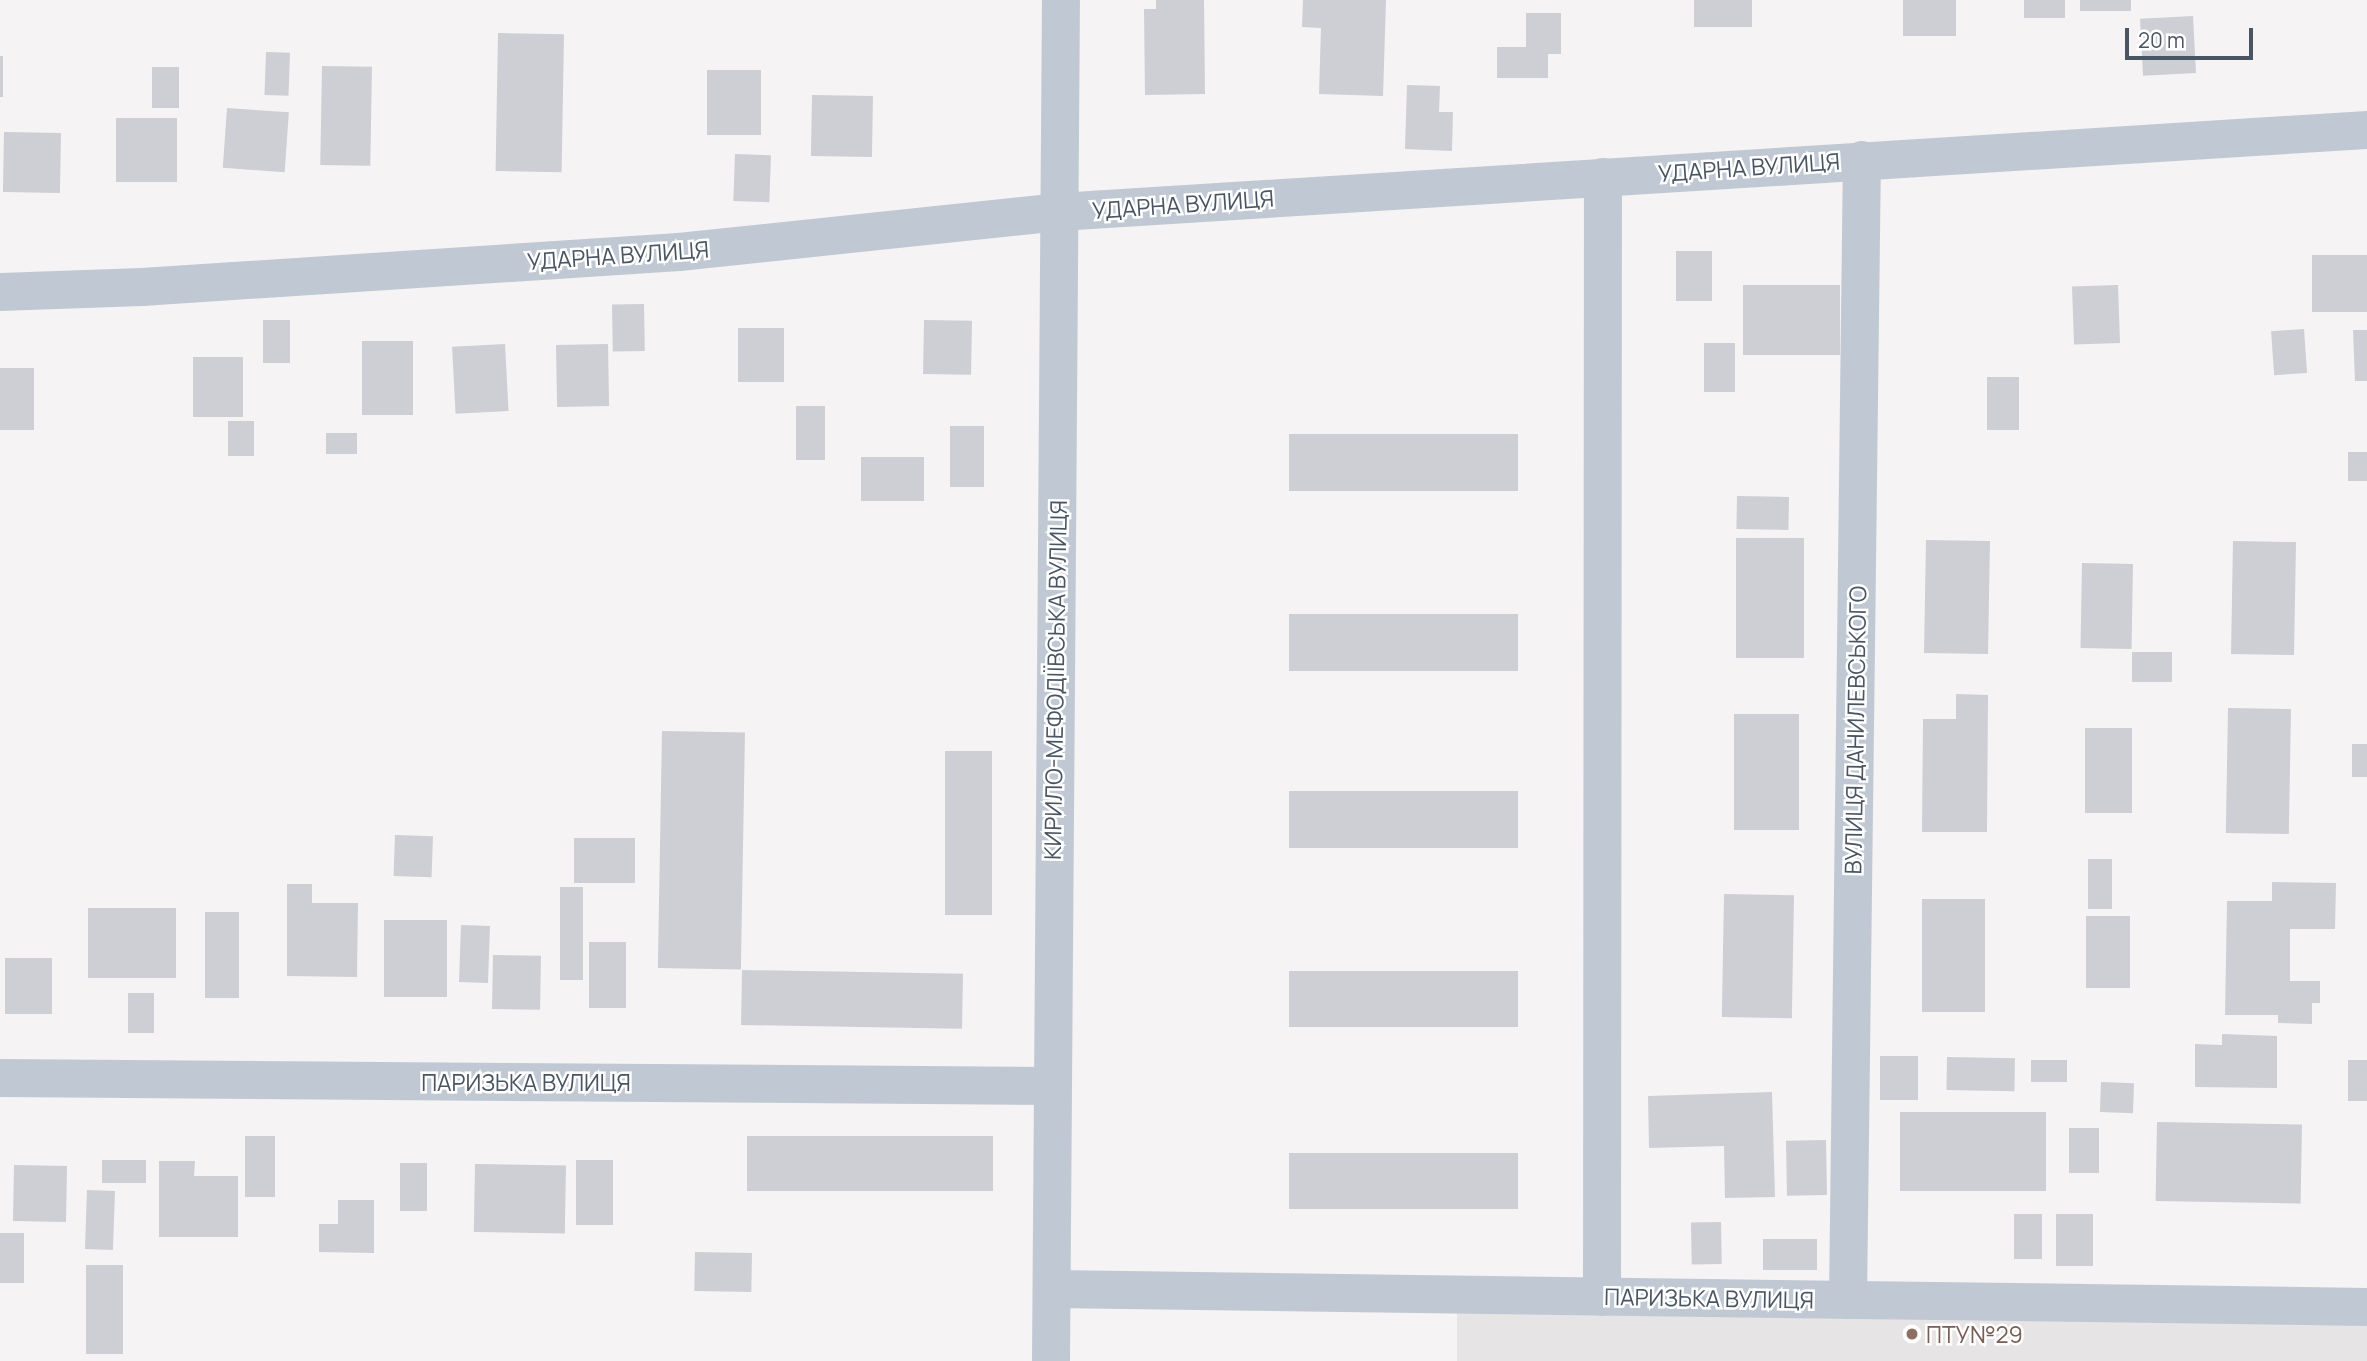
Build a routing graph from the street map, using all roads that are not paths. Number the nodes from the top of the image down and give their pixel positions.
1 (1061, 0) edge
2 (2367, 130) edge
3 (1862, 160) junction
4 (1603, 177) junction
5 (1059, 212) junction
6 (0, 292) edge
7 (0, 1078) edge
8 (1052, 1086) junction
9 (1052, 1289) junction
10 (1602, 1297) junction
11 (1848, 1300) junction
12 (2367, 1307) edge
13 (1051, 1361) edge

1 - 5 street, КИРИЛО-МЕФОДІЇВСЬКА ВУЛИЦЯ
2 - 3 street, УДАРНА ВУЛИЦЯ
3 - 4 street, УДАРНА ВУЛИЦЯ
3 - 11 street, ВУЛИЦЯ ДАНИЛЕВСЬКОГО
4 - 5 street, УДАРНА ВУЛИЦЯ
4 - 10 street
5 - 6 street, УДАРНА ВУЛИЦЯ
5 - 8 street, КИРИЛО-МЕФОДІЇВСЬКА ВУЛИЦЯ
7 - 8 street, ПАРИЗЬКА ВУЛИЦЯ
8 - 9 street, КИРИЛО-МЕФОДІЇВСЬКА ВУЛИЦЯ
9 - 10 street, ПАРИЗЬКА ВУЛИЦЯ
9 - 13 street, КИРИЛО-МЕФОДІЇВСЬКА ВУЛИЦЯ
10 - 11 street, ПАРИЗЬКА ВУЛИЦЯ
11 - 12 street, ПАРИЗЬКА ВУЛИЦЯ

